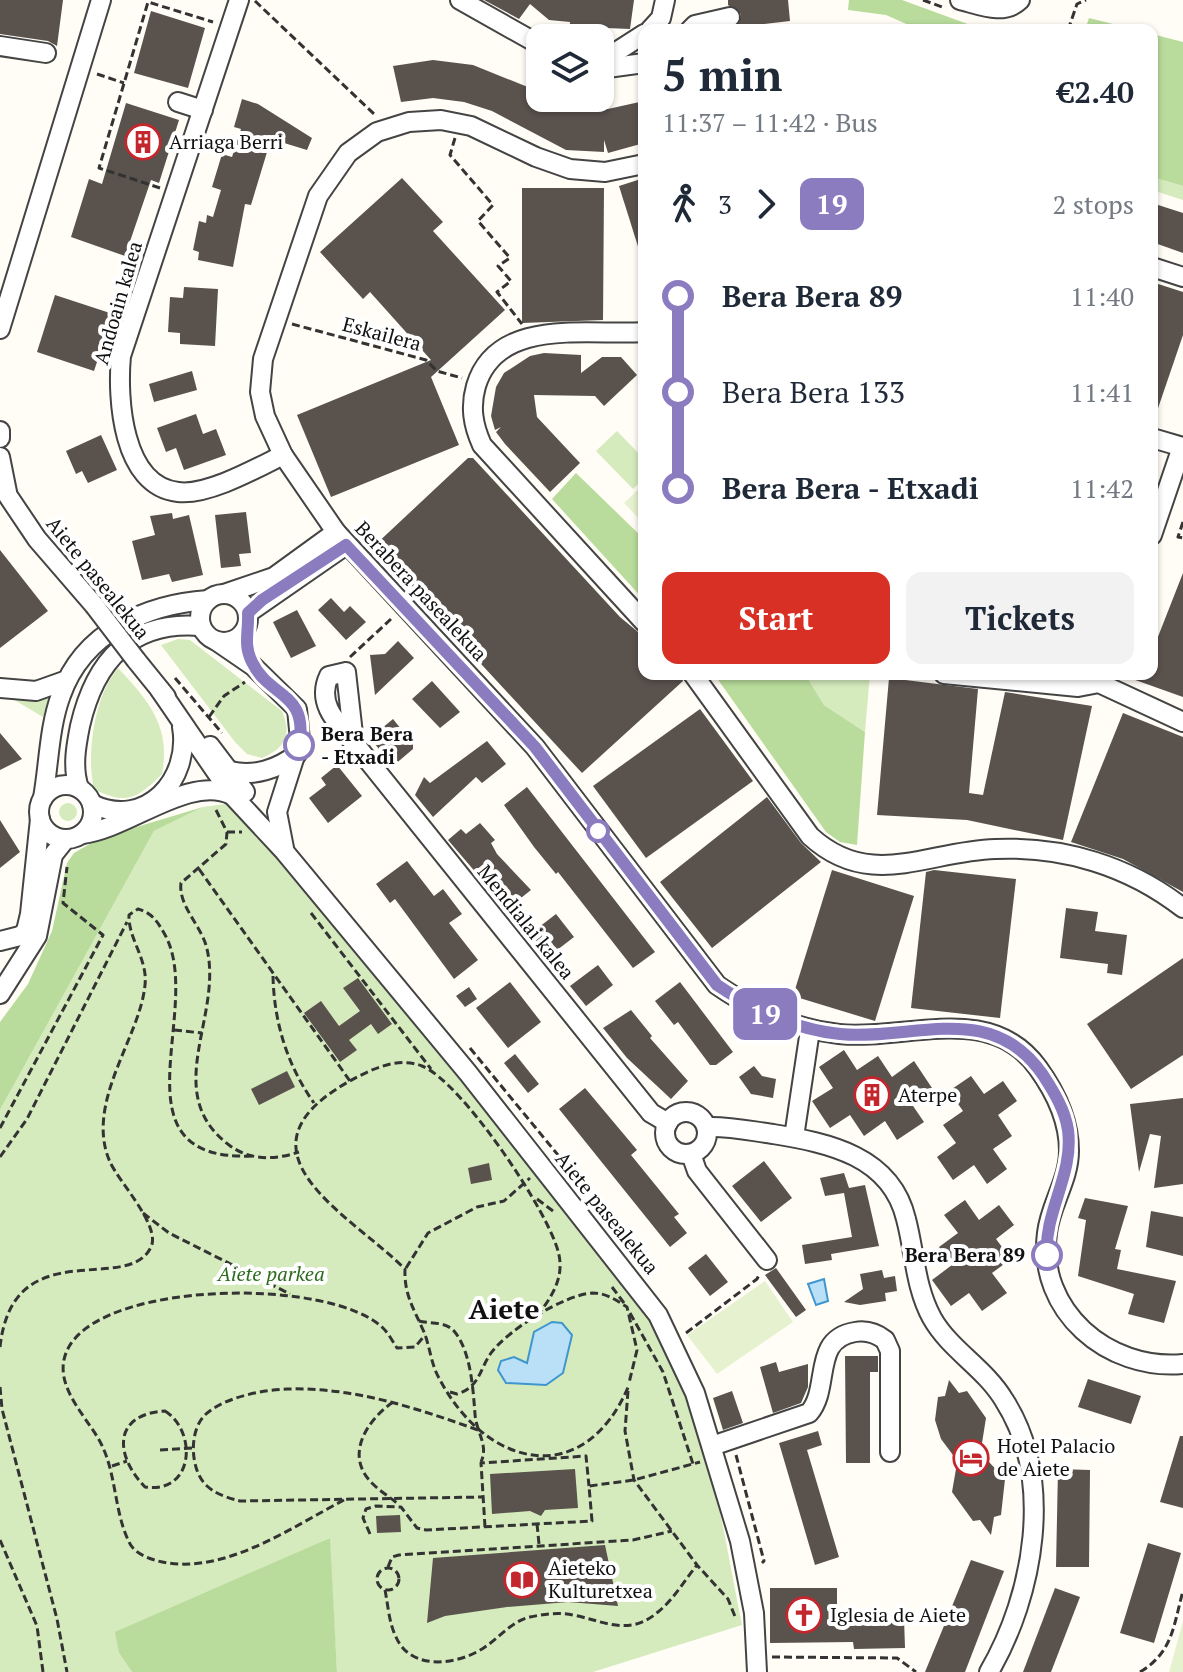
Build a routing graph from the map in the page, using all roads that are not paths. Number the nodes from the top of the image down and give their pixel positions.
1 (101, 0) edge
2 (239, 0) edge
3 (460, 0) edge
4 (665, 0) edge
5 (960, 0) edge
6 (1020, 0) edge
7 (994, 4) edge
8 (730, 17) dead end
9 (656, 24) edge
10 (699, 24) edge
11 (526, 37) edge
12 (638, 38) edge
13 (0, 46) edge
14 (46, 53) dead end
15 (614, 53) edge
16 (638, 64) edge
17 (614, 67) edge
18 (178, 102) dead end
19 (203, 110) junction
20 (638, 165) edge
21 (1158, 269) edge
22 (1183, 277) edge
23 (0, 329) edge
24 (638, 332) edge
25 (0, 431) edge
26 (0, 438) edge
27 (1158, 440) edge
28 (1182, 447) edge
29 (283, 455) junction
30 (0, 457) edge
31 (3, 488) edge
32 (1158, 517) edge
33 (341, 539) junction
34 (216, 597) junction
35 (638, 615) edge
36 (246, 622) junction
37 (201, 626) junction
38 (218, 642) junction
39 (252, 672) junction
40 (346, 672) road end
41 (67, 680) junction
42 (697, 680) edge
43 (1006, 680) edge
44 (1096, 680) edge
45 (1105, 680) edge
46 (0, 688) edge
47 (160, 690) junction
48 (1183, 722) edge
49 (181, 724) junction
50 (297, 754) junction
51 (230, 771) junction
52 (79, 788) junction
53 (232, 795) junction
54 (43, 798) junction
55 (92, 804) junction
56 (40, 819) junction
57 (74, 837) junction
58 (284, 851) junction
59 (50, 871) junction
60 (1183, 908) edge
61 (25, 933) junction
62 (0, 941) edge
63 (0, 981) edge
64 (0, 994) edge
65 (810, 1030) junction
66 (668, 1123) junction
67 (707, 1127) junction
68 (794, 1137) junction
69 (691, 1154) junction
70 (767, 1260) road end
71 (1183, 1364) edge
72 (890, 1452) dead end
73 (710, 1453) junction
74 (757, 1664) edge
75 (989, 1672) edge

1 - 23 street
2 - 19 street, Andoain kalea
3 - 11 street
4 - 9 street
5 - 7 street
6 - 7 street
8 - 10 street
12 - 15 street
13 - 14 street
16 - 17 street
18 - 19 street
19 - 29 street, Andoain kalea
20 - 29 street, Berabera pasealekua
21 - 22 street
24 - 35 street
25 - 26 street
27 - 28 street
28 - 32 street
29 - 33 street, Berabera pasealekua
30 - 31 street, Aiete pasealekua
31 - 47 street, Aiete pasealekua, bridge
33 - 34 street
33 - 36 street
33 - 65 street, Berabera pasealekua
34 - 36 street
34 - 37 street
34 - 41 street
36 - 38 street
36 - 39 street
37 - 38 street
37 - 52 street
38 - 39 street
39 - 50 street
40 - 66 street, Mendialai kalea
41 - 46 street
41 - 54 street
42 - 60 street
43 - 44 street
45 - 48 street
47 - 49 street, Aiete pasealekua
47 - 51 street, Aiete pasealekua
49 - 53 street, Aiete pasealekua
49 - 55 street
50 - 51 street
50 - 58 street
51 - 58 street, Aiete pasealekua
52 - 54 street
52 - 55 street
53 - 57 street
53 - 58 street, Aiete pasealekua
54 - 56 street
55 - 57 street
56 - 57 street
56 - 61 street
57 - 59 street
58 - 73 street, Aiete pasealekua
59 - 61 street
59 - 64 street
61 - 62 street
61 - 63 street
65 - 68 street
65 - 71 street, Berabera pasealekua
66 - 67 street
66 - 69 street
67 - 68 street
67 - 69 street
68 - 75 street
69 - 70 street
72 - 73 street
73 - 74 street, Aiete pasealekua

